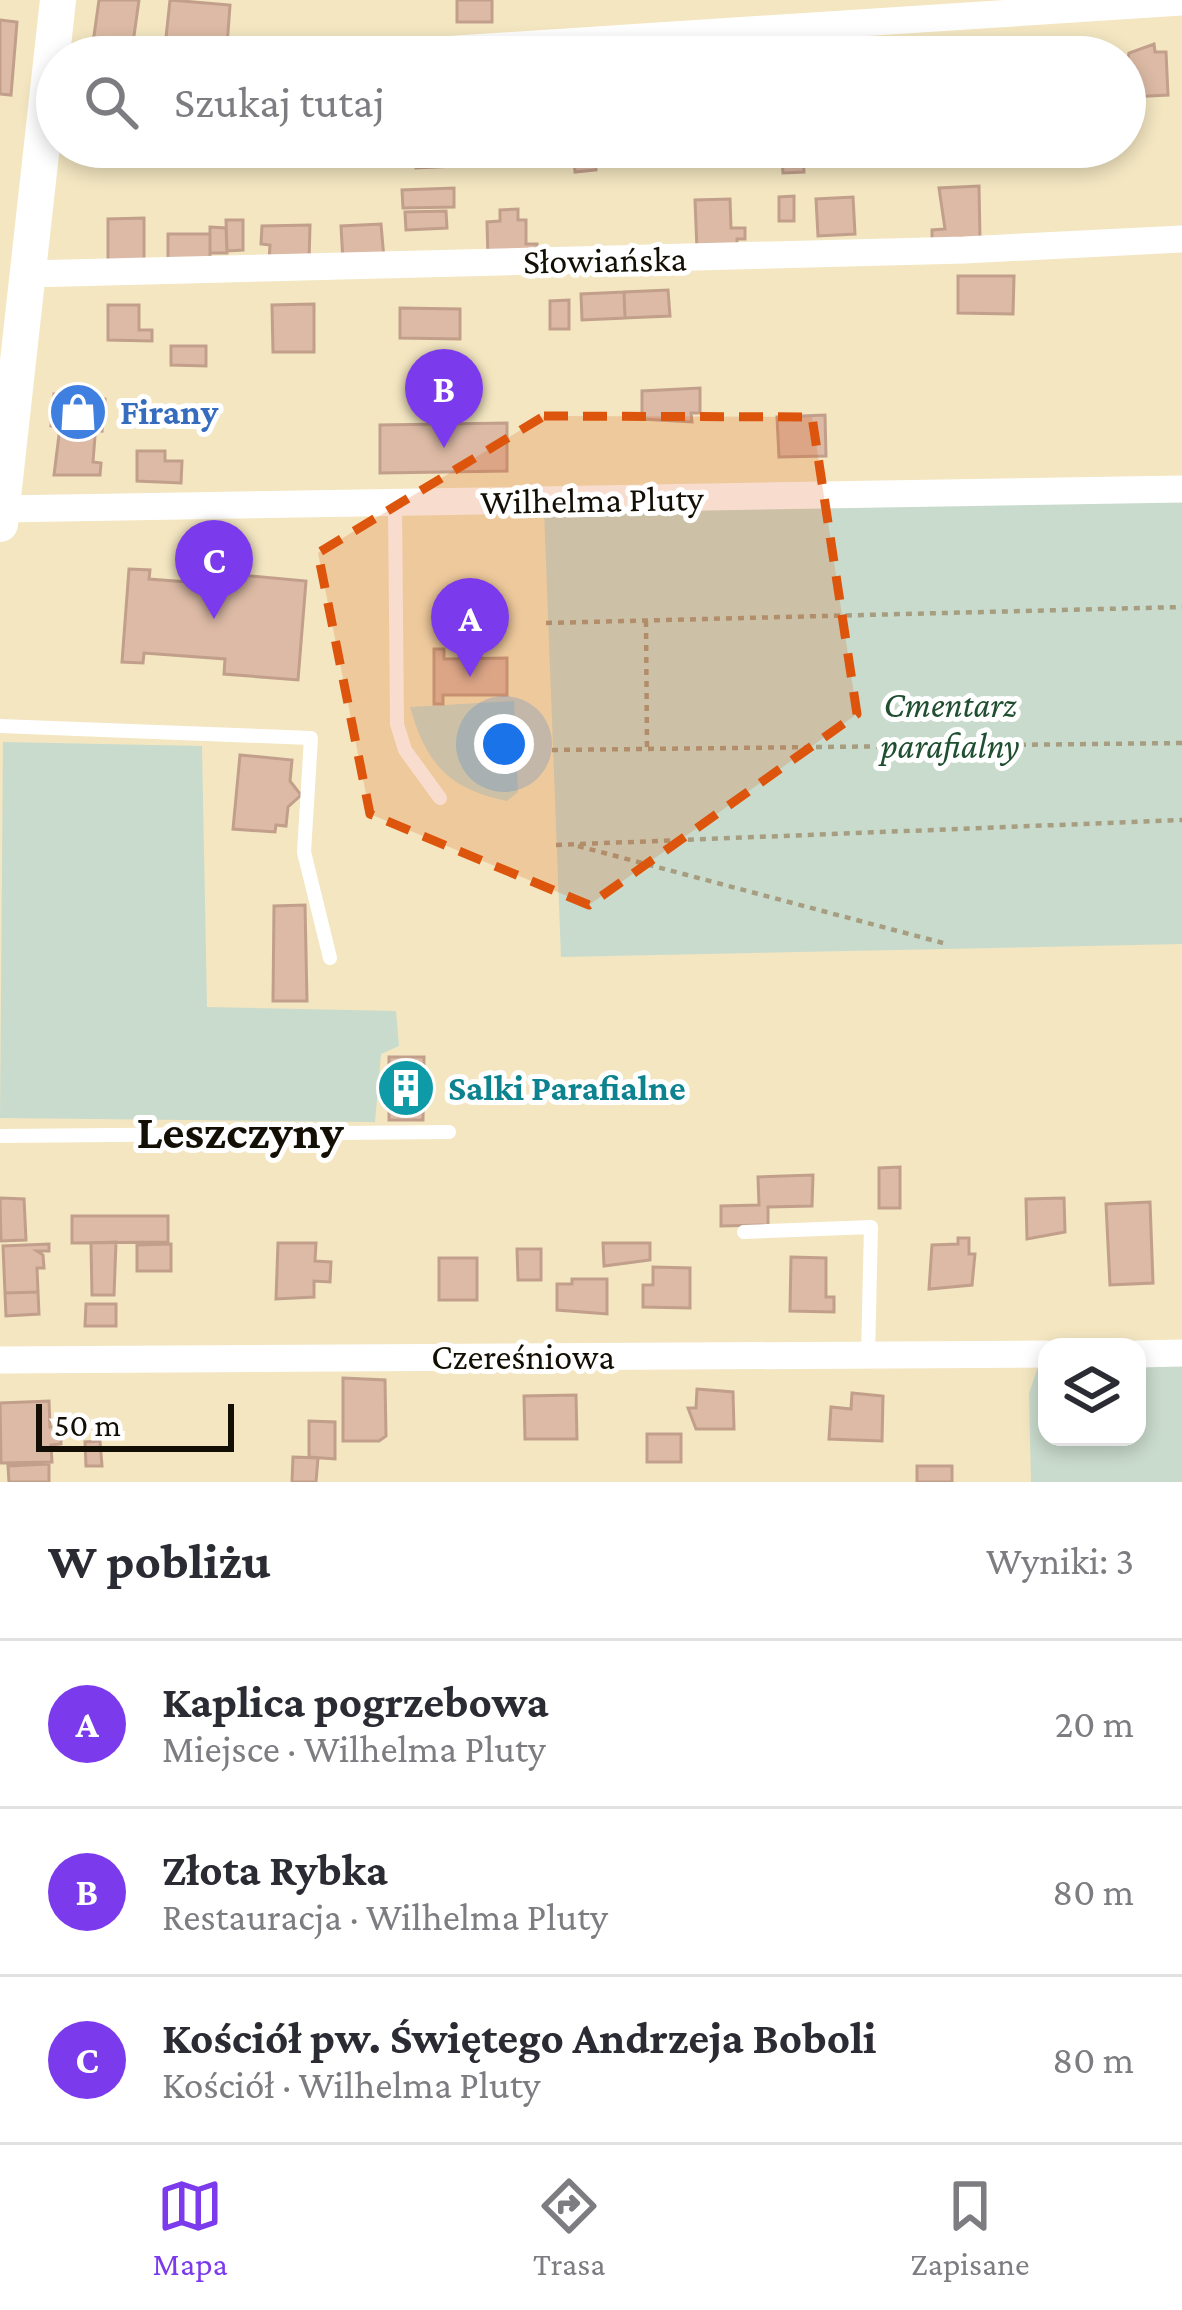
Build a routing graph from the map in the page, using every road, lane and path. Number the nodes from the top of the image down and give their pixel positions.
1 (58, 0) edge
2 (1182, 2) edge
3 (56, 36) edge
4 (658, 36) edge
5 (39, 168) edge
6 (1182, 239) edge
7 (21, 273) junction
8 (1182, 489) edge
9 (395, 503) junction
10 (2, 509) edge
11 (0, 524) edge
12 (1182, 607) edge
13 (646, 621) junction
14 (546, 623) dead end
15 (0, 726) edge
16 (1182, 743) edge
17 (647, 749) junction
18 (552, 750) dead end
19 (440, 798) dead end
20 (1182, 820) edge
21 (556, 845) dead end
22 (572, 845) junction
23 (943, 943) dead end
24 (330, 958) dead end
25 (449, 1132) dead end
26 (0, 1136) edge
27 (744, 1232) dead end
28 (1182, 1353) edge
29 (1038, 1354) edge
30 (1146, 1354) edge
31 (868, 1355) junction
32 (0, 1360) edge

1 - 3 street
2 - 4 street
5 - 7 street
6 - 7 street, Słowiańska
7 - 10 street
8 - 9 street, Wilhelma Pluty
9 - 10 street, Wilhelma Pluty
9 - 19 lane
10 - 11 street
12 - 13 path
13 - 14 path
13 - 17 path
15 - 24 lane
16 - 17 path
17 - 18 path
20 - 22 path
21 - 22 path
22 - 23 path
25 - 26 lane
27 - 31 lane
28 - 30 street
29 - 31 street, Czereśniowa
31 - 32 street, Czereśniowa

